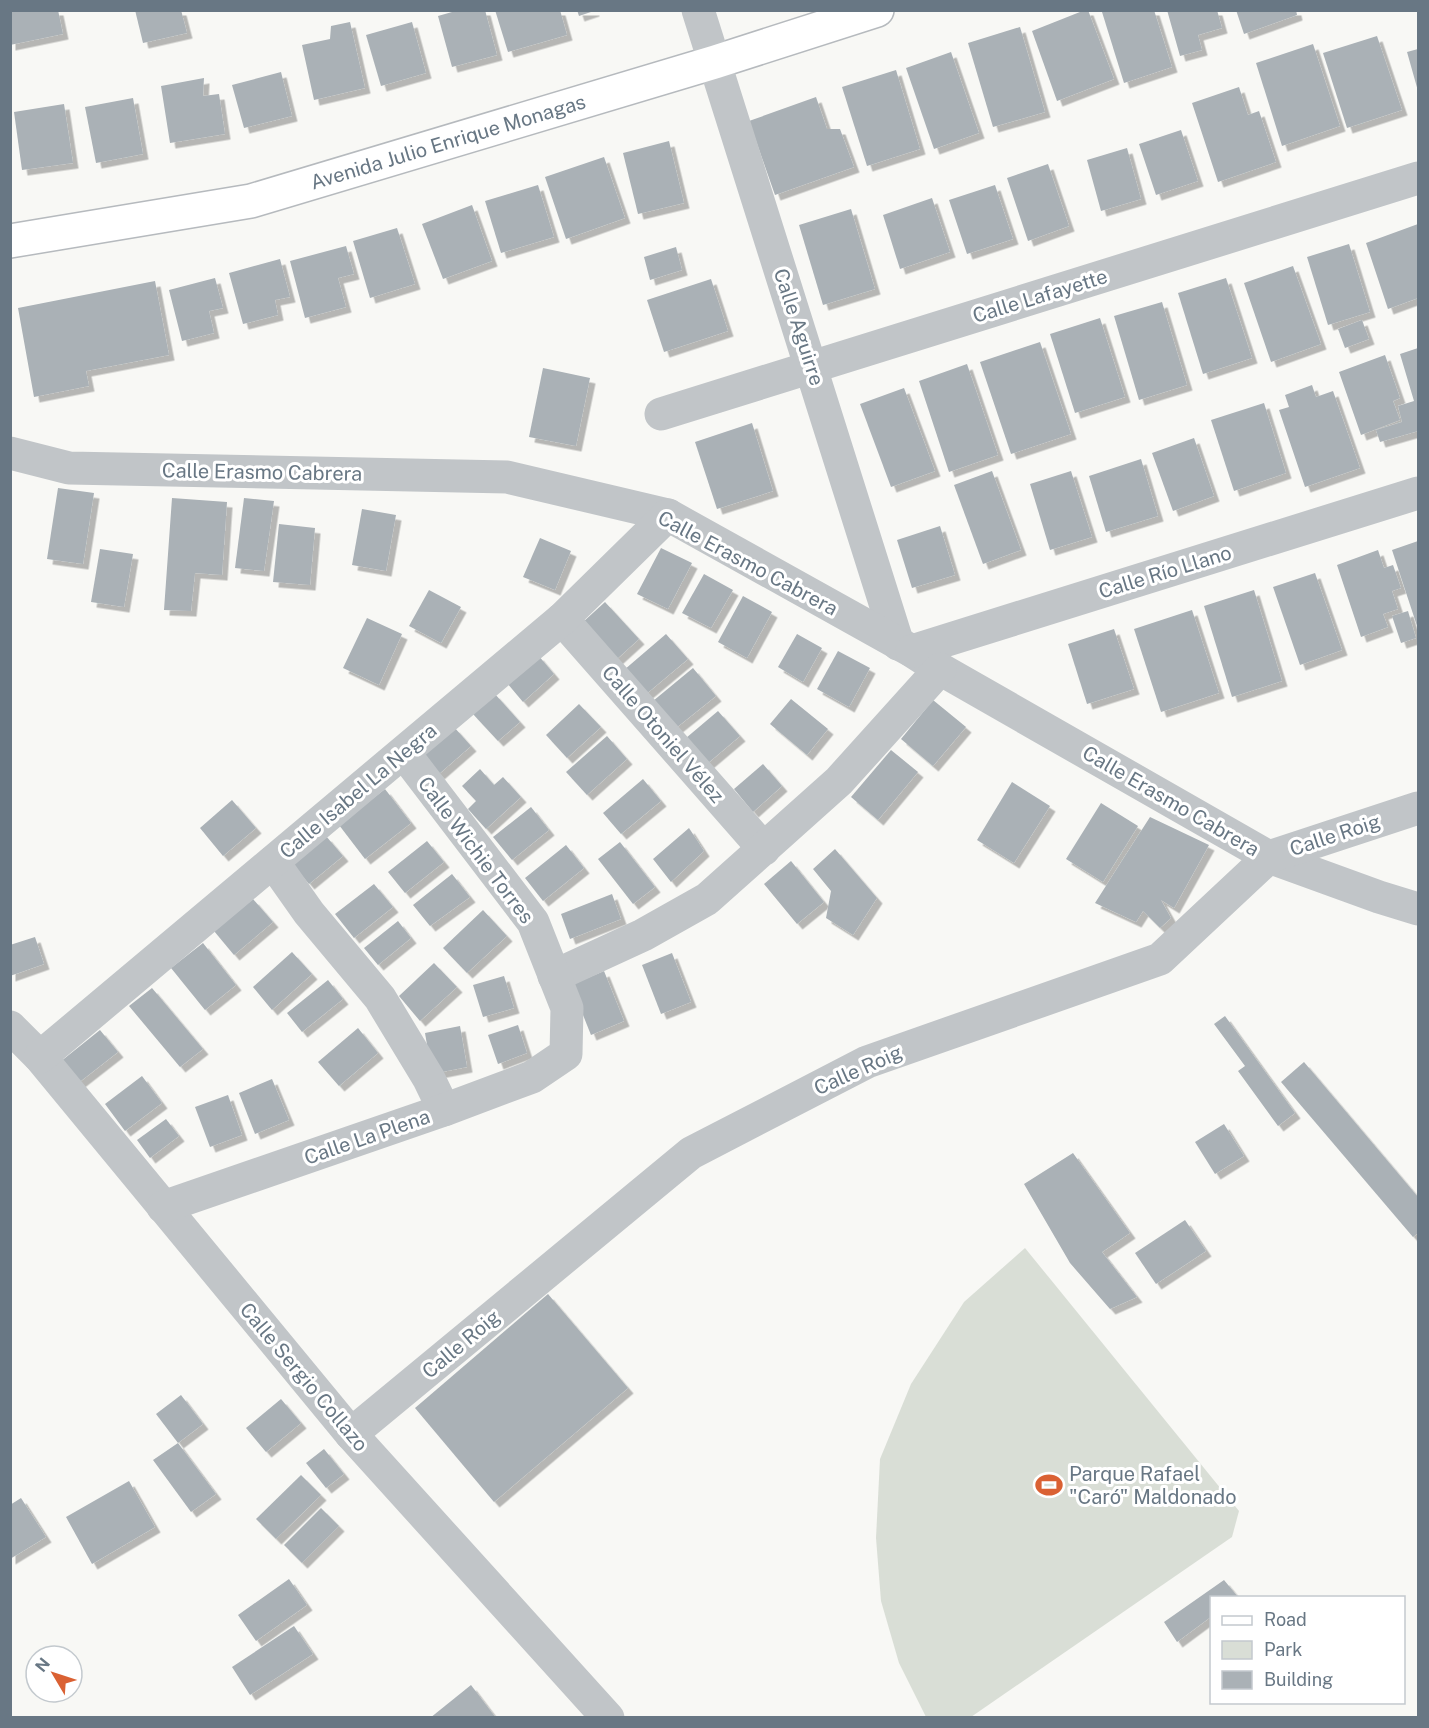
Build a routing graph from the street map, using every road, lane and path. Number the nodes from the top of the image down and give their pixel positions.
1 (699, 10) edge
2 (877, 10) edge
3 (715, 62) junction
4 (1419, 178) edge
5 (10, 240) edge
6 (812, 367) junction
7 (661, 414) dead end
8 (10, 453) edge
9 (1419, 493) edge
10 (668, 515) junction
11 (562, 619) junction
12 (905, 647) junction
13 (940, 669) junction
14 (404, 753) junction
15 (1419, 808) edge
16 (764, 849) junction
17 (1269, 857) junction
18 (273, 862) junction
19 (1419, 885) edge
20 (1379, 897) junction
21 (1419, 909) edge
22 (554, 976) junction
23 (10, 1027) edge
24 (566, 1054) joint
25 (40, 1057) junction
26 (444, 1110) junction
27 (163, 1207) junction
28 (351, 1434) junction
29 (608, 1718) edge

1 - 3 street, Calle Aguirre
2 - 3 main road, Avenida Julio Enrique Monagas
3 - 5 main road, Avenida Julio Enrique Monagas
3 - 6 street, Calle Aguirre
4 - 6 street, Calle Lafayette
6 - 7 street, Calle Lafayette
6 - 12 street, Calle Aguirre
8 - 10 street, Calle Erasmo Cabrera
9 - 12 street, Calle Río Llano
10 - 11 street, Calle Isabel La Negra
10 - 12 street, Calle Erasmo Cabrera
11 - 14 street, Calle Isabel La Negra
11 - 16 street, Calle Otoniel Vélez
12 - 13 street, Calle Erasmo Cabrera
13 - 16 street
13 - 17 street, Calle Erasmo Cabrera
14 - 18 street, Calle Isabel La Negra
14 - 22 street, Calle Wichie Torres
15 - 17 street, Calle Roig
16 - 22 street
17 - 20 street, Calle Erasmo Cabrera
17 - 28 street, Calle Roig
18 - 25 street, Calle Isabel La Negra
18 - 26 street
19 - 20 street
20 - 21 street, Calle Erasmo Cabrera
22 - 24 street, Calle Wichie Torres
23 - 25 street, Calle Sergio Collazo
24 - 26 street, Calle La Plena
25 - 27 street, Calle Sergio Collazo
26 - 27 street, Calle La Plena
27 - 28 street, Calle Sergio Collazo
28 - 29 street, Calle Sergio Collazo

